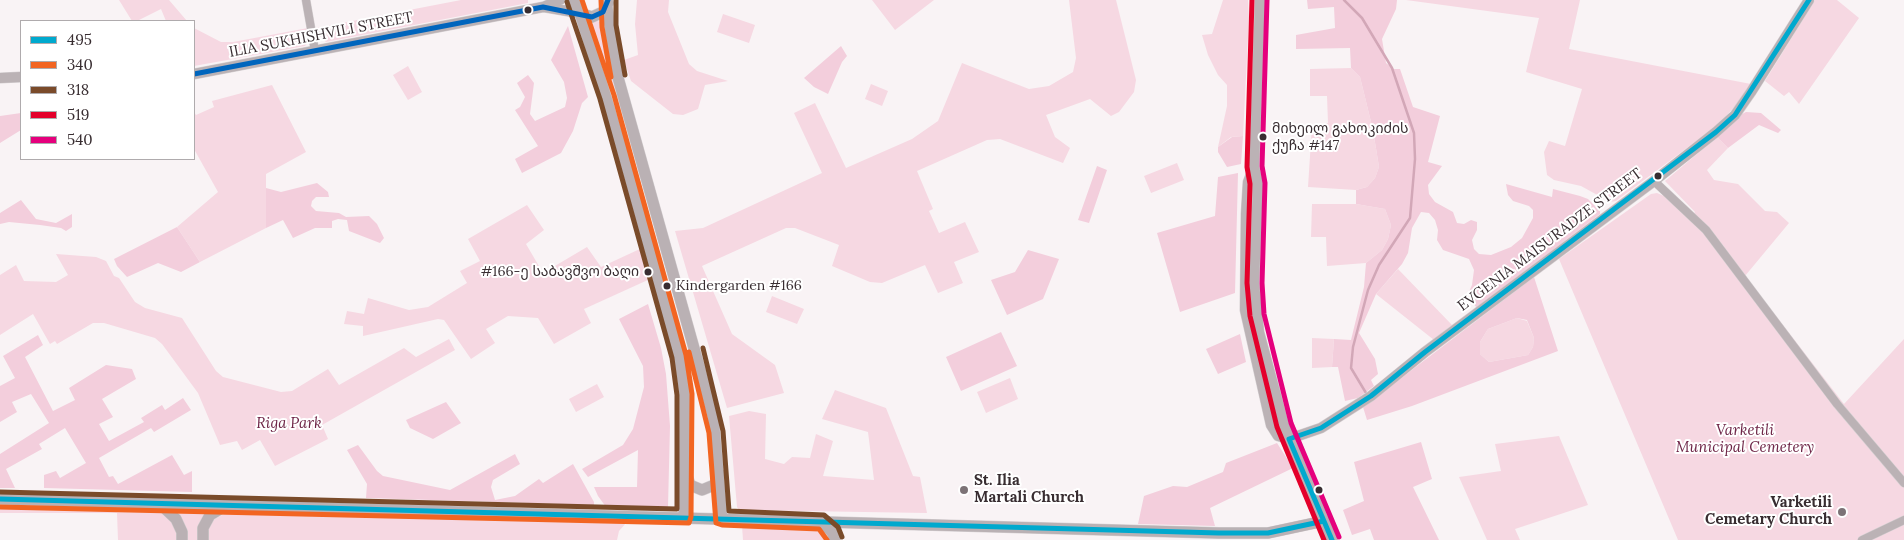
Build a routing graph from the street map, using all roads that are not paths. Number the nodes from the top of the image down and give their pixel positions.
1 (306, 0) edge
2 (560, 0) edge
3 (574, 0) edge
4 (1260, 0) edge
5 (1809, 0) edge
6 (608, 3) edge
7 (543, 7) junction
8 (580, 13) junction
9 (315, 51) junction
10 (195, 74) edge
11 (20, 77) edge
12 (0, 78) edge
13 (1654, 181) junction
14 (688, 323) junction
15 (671, 328) junction
16 (694, 344) junction
17 (678, 351) junction
18 (1289, 440) junction
19 (686, 472) junction
20 (720, 472) junction
21 (1904, 483) edge
22 (0, 499) edge
23 (158, 502) junction
24 (226, 505) junction
25 (684, 517) junction
26 (722, 518) junction
27 (1904, 520) edge
28 (1324, 521) junction
29 (822, 522) junction
30 (182, 540) edge
31 (203, 540) edge
32 (835, 540) edge
33 (1332, 540) edge
34 (1862, 540) edge

1 - 9 street
2 - 7 street, ILIA SUKHISHVILI STREET
3 - 8 main road
4 - 18 street
5 - 13 street, EVGENIA MAISURADZE STREET
6 - 8 main road
6 - 14 main road
7 - 8 street, ILIA SUKHISHVILI STREET
7 - 9 street, ILIA SUKHISHVILI STREET
8 - 15 main road
9 - 10 street, ILIA SUKHISHVILI STREET
11 - 12 street
13 - 18 street, EVGENIA MAISURADZE STREET
13 - 21 street
14 - 15 main road
14 - 16 main road
15 - 17 main road
16 - 17 main road
16 - 20 main road
17 - 19 main road
18 - 28 street
19 - 20 main road
19 - 25 main road
20 - 26 main road
22 - 23 main road
23 - 24 main road
23 - 30 main road
24 - 25 main road
24 - 31 main road
25 - 26 main road
26 - 29 main road
27 - 34 street
28 - 29 main road
28 - 33 main road
29 - 32 main road

